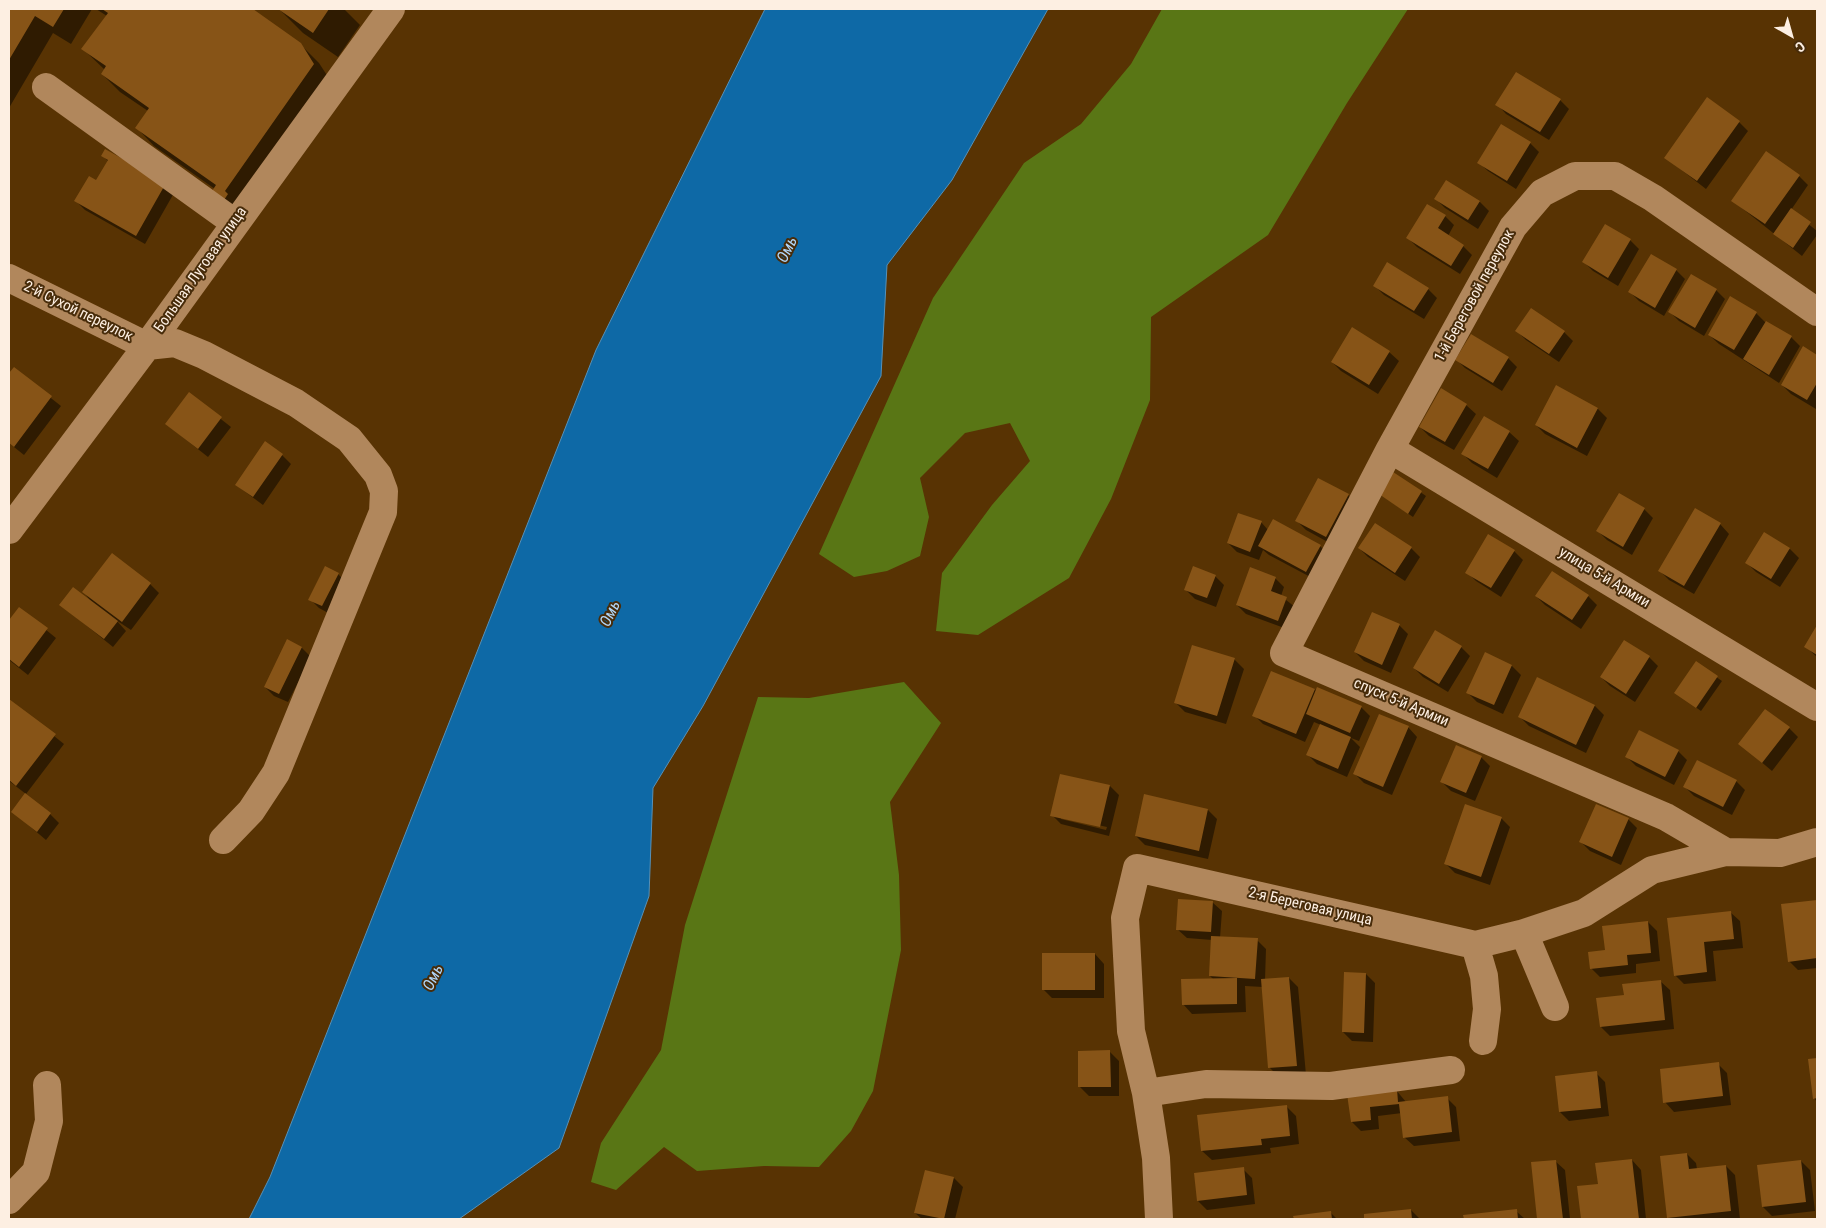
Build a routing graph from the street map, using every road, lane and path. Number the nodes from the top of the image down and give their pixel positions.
1 (390, 9) edge
2 (46, 87) dead end
3 (235, 223) junction
4 (9, 278) edge
5 (1817, 312) edge
6 (147, 346) junction
7 (1390, 450) junction
8 (9, 530) edge
9 (1817, 707) edge
10 (223, 840) dead end
11 (1817, 842) edge
12 (1726, 852) junction
13 (1524, 933) junction
14 (1474, 945) junction
15 (1555, 1008) dead end
16 (1483, 1041) dead end
17 (1451, 1070) dead end
18 (46, 1085) dead end
19 (1146, 1093) junction
20 (9, 1200) edge
21 (1159, 1219) edge

1 - 3 street, Большая Луговая улица
2 - 3 street
3 - 6 street, Большая Луговая улица
4 - 6 street, 2-й Сухой переулок
5 - 7 street, 1-й Береговой переулок
6 - 8 street, Большая Луговая улица
6 - 10 street
7 - 9 street, улица 5-й Армии
7 - 12 street, спуск 5-й Армии
11 - 12 street, 2-я Береговая улица
12 - 13 street, 2-я Береговая улица
13 - 14 street, 2-я Береговая улица
13 - 15 street
14 - 16 street
14 - 19 street, 2-я Береговая улица
17 - 19 street
18 - 20 street
19 - 21 street, 2-я Береговая улица

